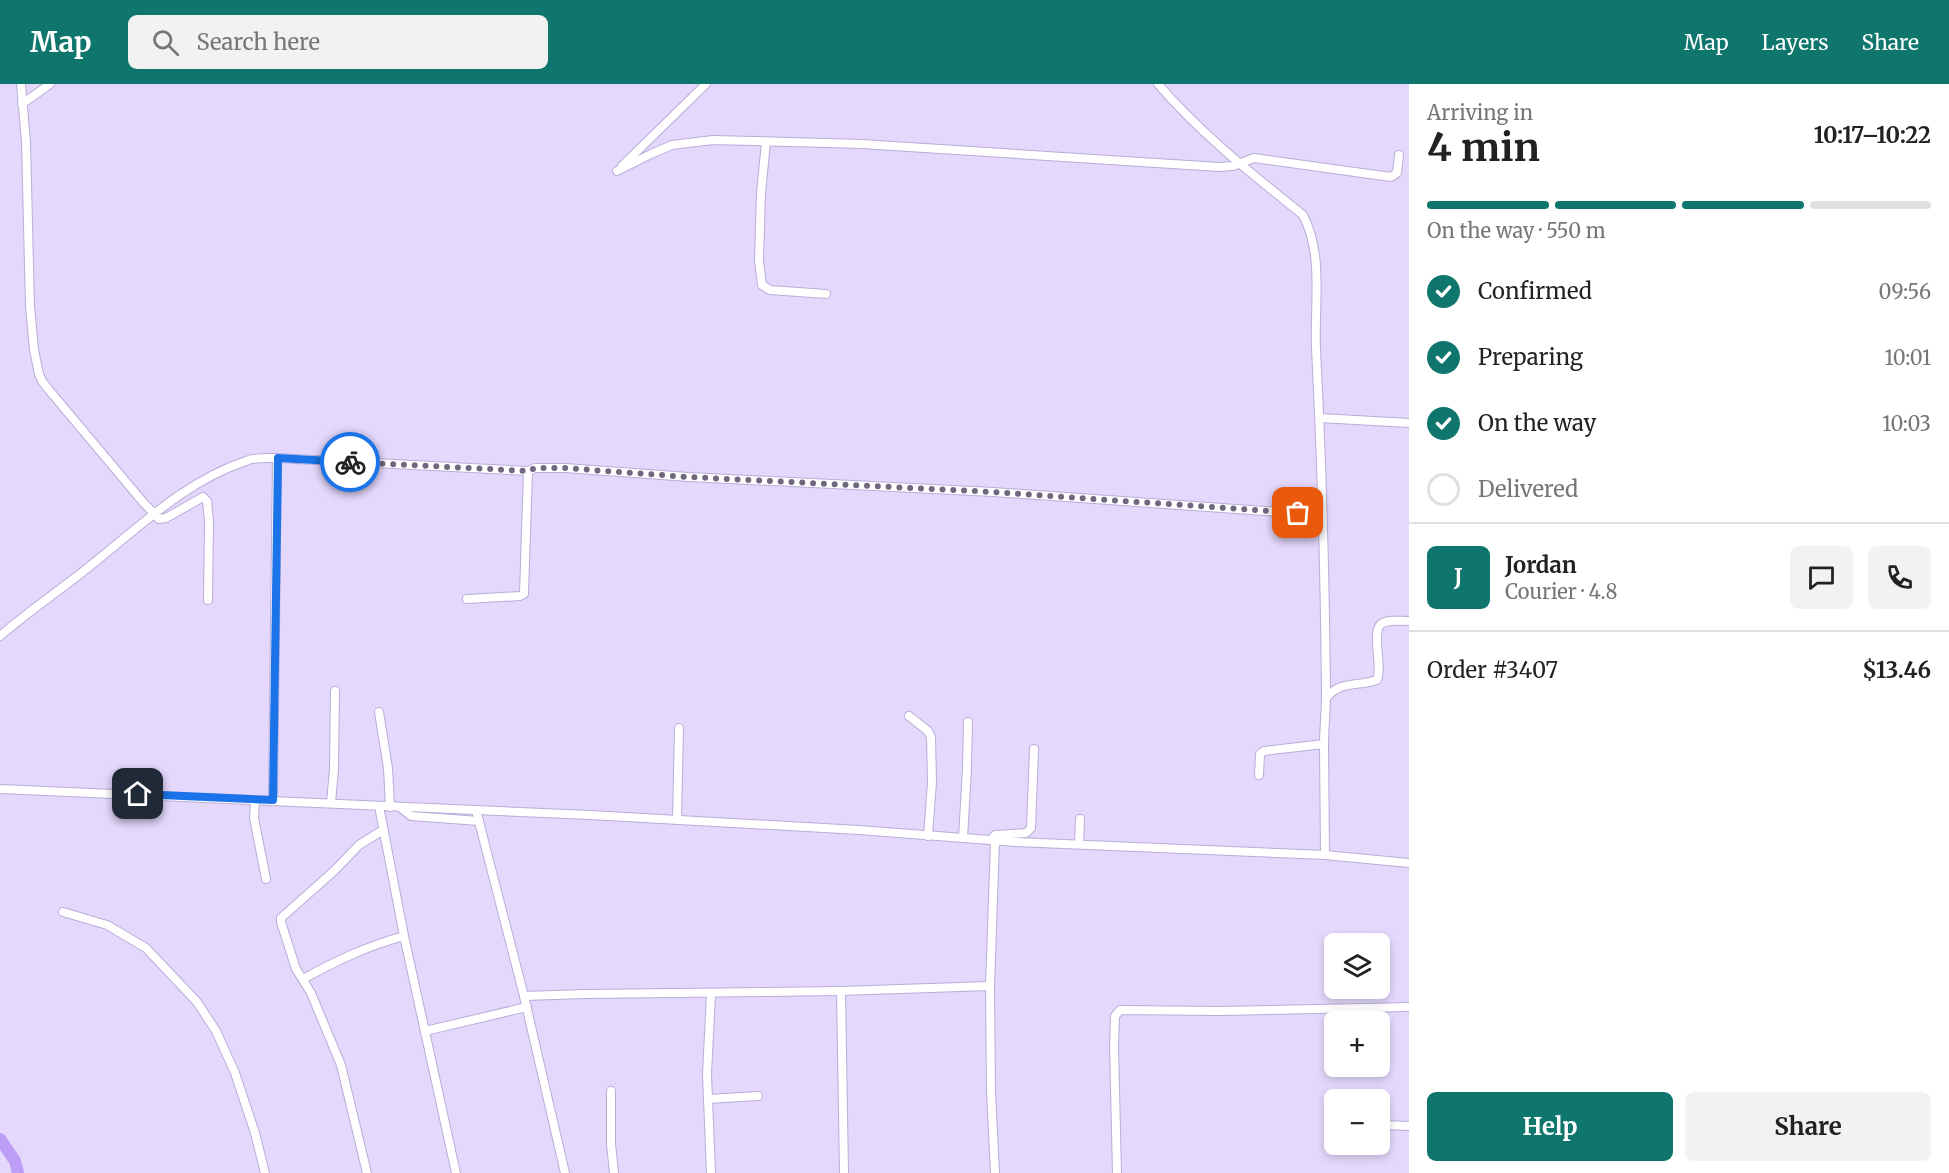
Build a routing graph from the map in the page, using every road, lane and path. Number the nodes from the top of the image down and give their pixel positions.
1 (21, 84) edge
2 (50, 84) edge
3 (706, 84) edge
4 (1158, 84) edge
5 (22, 104) junction
6 (766, 142) junction
7 (1399, 154) dead end
8 (1240, 164) junction
9 (826, 294) dead end
10 (1320, 418) junction
11 (1409, 423) edge
12 (278, 458) junction
13 (528, 471) junction
14 (153, 515) junction
15 (1322, 515) junction
16 (467, 599) dead end
17 (208, 600) dead end
18 (1409, 621) edge
19 (0, 636) edge
20 (335, 691) dead end
21 (1326, 698) junction
22 (379, 712) dead end
23 (909, 716) dead end
24 (968, 723) dead end
25 (679, 728) dead end
26 (1324, 744) junction
27 (1034, 749) dead end
28 (1259, 776) dead end
29 (0, 789) edge
30 (255, 800) junction
31 (273, 800) junction
32 (331, 803) junction
33 (379, 806) junction
34 (390, 807) junction
35 (401, 808) junction
36 (476, 810) junction
37 (1080, 819) dead end
38 (677, 820) junction
39 (479, 821) junction
40 (383, 830) junction
41 (928, 836) junction
42 (963, 838) junction
43 (993, 841) junction
44 (1079, 844) junction
45 (1325, 855) junction
46 (1409, 863) edge
47 (266, 879) dead end
48 (63, 912) dead end
49 (404, 936) junction
50 (303, 979) junction
51 (990, 986) junction
52 (841, 991) junction
53 (711, 994) junction
54 (524, 996) junction
55 (526, 1007) junction
56 (1409, 1007) edge
57 (425, 1031) junction
58 (611, 1091) dead end
59 (758, 1096) dead end
60 (708, 1099) junction
61 (1390, 1125) edge
62 (1409, 1125) edge
63 (265, 1173) edge
64 (367, 1173) edge
65 (456, 1173) edge
66 (566, 1173) edge
67 (614, 1173) edge
68 (711, 1173) edge
69 (844, 1173) edge
70 (995, 1173) edge
71 (1116, 1173) edge

1 - 5 street
2 - 5 street
3 - 6 street
4 - 8 street
5 - 14 street
6 - 8 street
6 - 9 street
7 - 8 street
8 - 10 street
10 - 11 street
10 - 15 street
12 - 13 street
12 - 14 street
12 - 31 street
13 - 15 street
13 - 16 street
14 - 17 street
14 - 19 street
15 - 21 street
18 - 21 street
20 - 32 street
21 - 26 street
22 - 34 street
23 - 41 street
24 - 42 street
25 - 38 street
26 - 28 street
26 - 45 street
27 - 43 street
29 - 30 street
30 - 31 street
30 - 47 street
31 - 32 street
32 - 33 street
33 - 34 street
33 - 40 street
34 - 35 street
35 - 36 street
35 - 39 street
36 - 38 street
36 - 39 street
37 - 44 street
38 - 41 street
39 - 54 street
40 - 49 street
40 - 50 street
41 - 42 street
42 - 43 street
43 - 44 street
43 - 51 street
44 - 45 street
45 - 46 street
48 - 63 street
49 - 50 street
49 - 57 street
50 - 64 street
51 - 52 street
51 - 70 street
52 - 53 street
52 - 69 street
53 - 54 street
53 - 60 street
54 - 55 street
55 - 57 street
55 - 66 street
56 - 71 street
57 - 65 street
58 - 67 street
59 - 60 street
60 - 68 street
61 - 62 street

